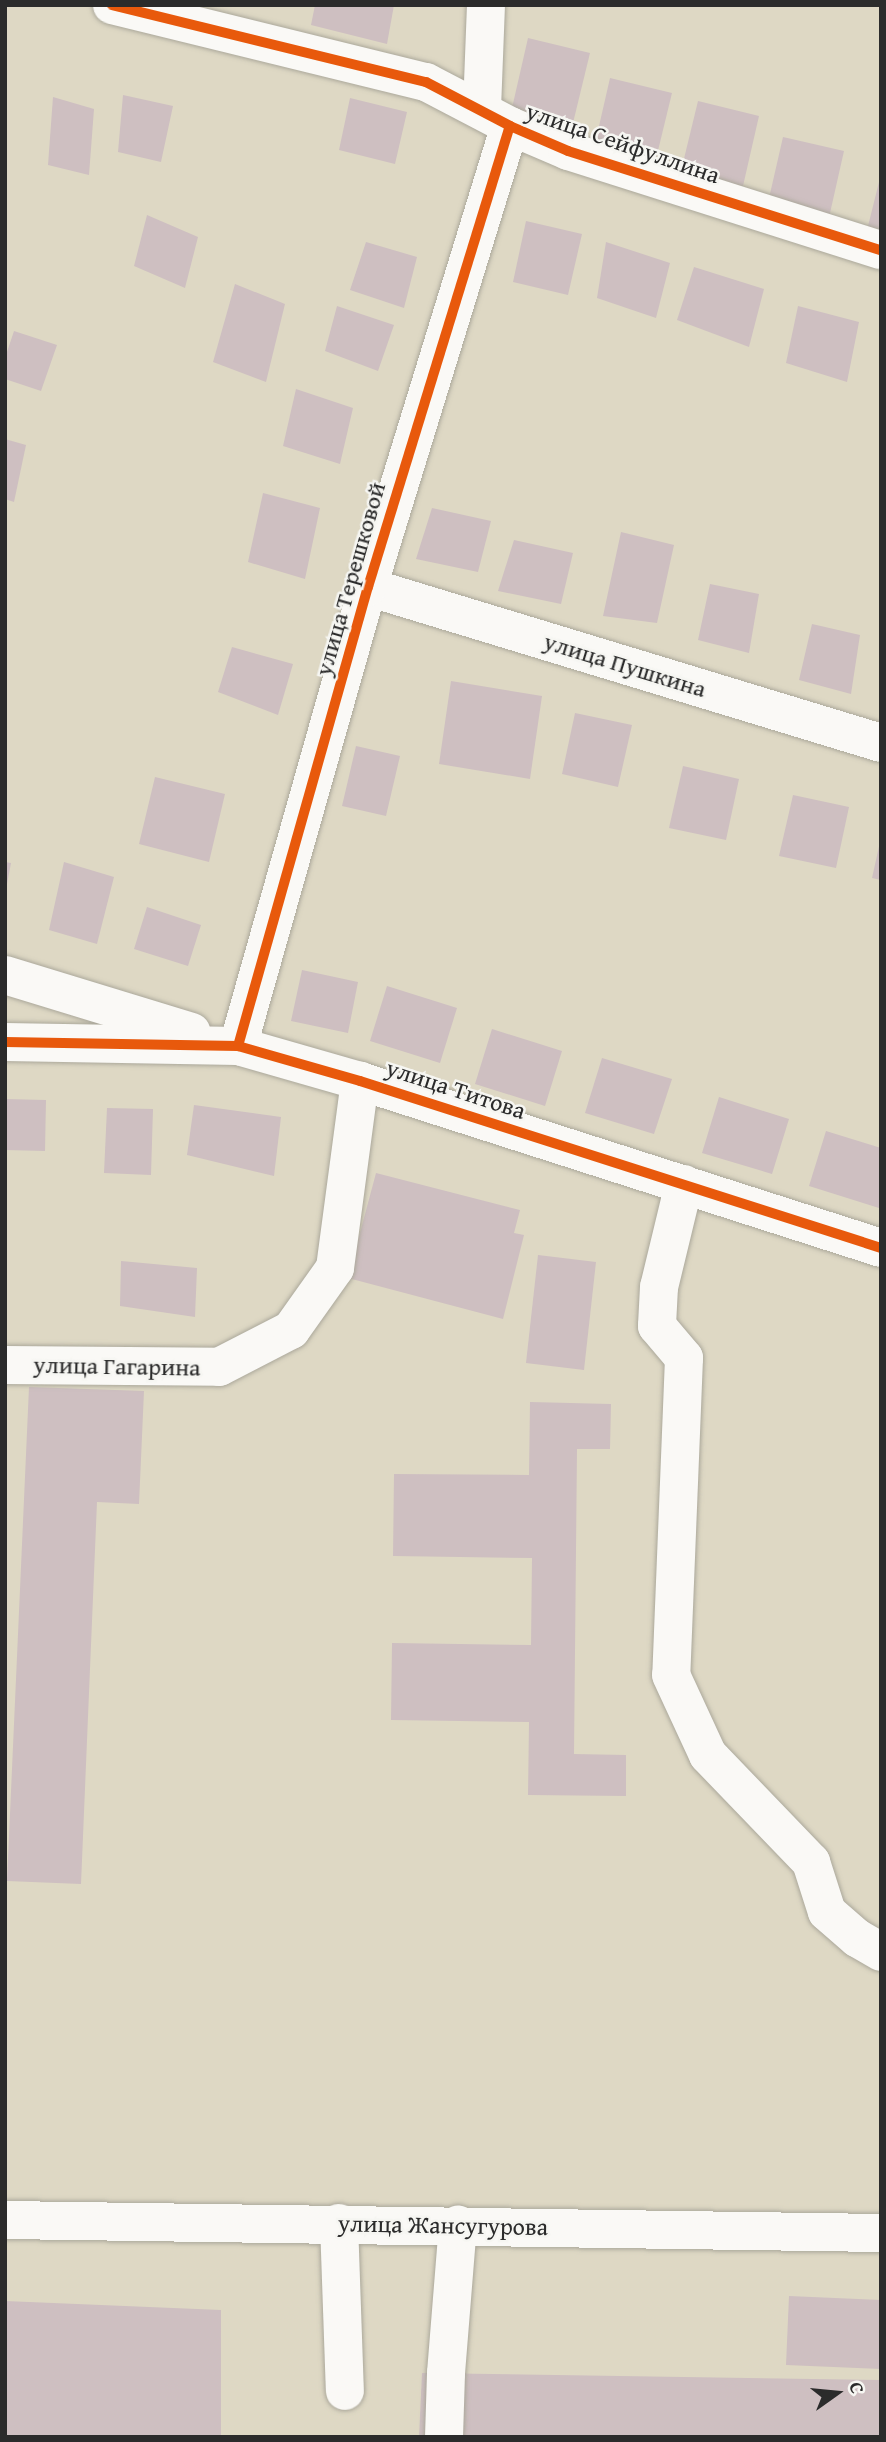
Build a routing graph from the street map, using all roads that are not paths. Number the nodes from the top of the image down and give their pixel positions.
1 (112, 5) edge
2 (486, 5) edge
3 (496, 118) junction
4 (881, 250) edge
5 (368, 587) junction
6 (881, 743) edge
7 (5, 975) edge
8 (5, 1042) edge
9 (238, 1046) junction
10 (360, 1081) junction
11 (684, 1184) junction
12 (881, 1248) edge
13 (5, 1365) edge
14 (881, 1952) edge
15 (5, 2220) edge
16 (339, 2223) junction
17 (458, 2224) junction
18 (881, 2233) edge
19 (345, 2391) dead end
20 (444, 2437) edge

1 - 3 street, улица Сейфуллина
2 - 3 street, улица Терешковой
3 - 4 street, улица Сейфуллина
3 - 5 street, улица Терешковой
5 - 6 street, улица Пушкина
5 - 9 street, улица Терешковой
7 - 9 street
8 - 9 street, улица Титова
9 - 10 street, улица Титова
10 - 11 street, улица Титова
10 - 13 street, улица Гагарина
11 - 12 street, улица Титова
11 - 14 street
15 - 16 street, улица Жансугурова
16 - 17 street, улица Жансугурова
16 - 19 street
17 - 18 street, улица Жансугурова
17 - 20 street

